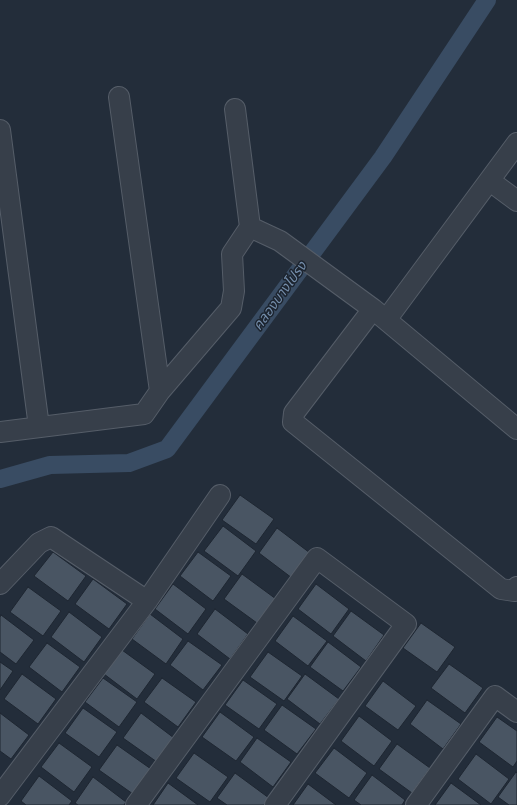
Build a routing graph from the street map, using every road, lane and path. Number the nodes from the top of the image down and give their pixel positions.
1 (119, 96) dead end
2 (235, 109) dead end
3 (0, 130) edge
4 (517, 143) edge
5 (490, 181) junction
6 (517, 201) edge
7 (250, 227) junction
8 (380, 314) junction
9 (160, 391) junction
10 (39, 427) junction
11 (517, 429) edge
12 (0, 432) edge
13 (220, 495) dead end
14 (0, 584) edge
15 (517, 587) edge
16 (146, 601) junction
17 (517, 712) edge
18 (0, 796) edge
19 (136, 805) edge
20 (274, 805) edge
21 (416, 805) edge

1 - 9 street
2 - 7 street
3 - 10 street
4 - 5 street
5 - 6 street
5 - 8 street
7 - 8 street
7 - 9 street
8 - 11 street
8 - 15 street
9 - 10 street
10 - 12 street
13 - 16 street
14 - 16 street
16 - 18 street
17 - 21 street
19 - 20 street

